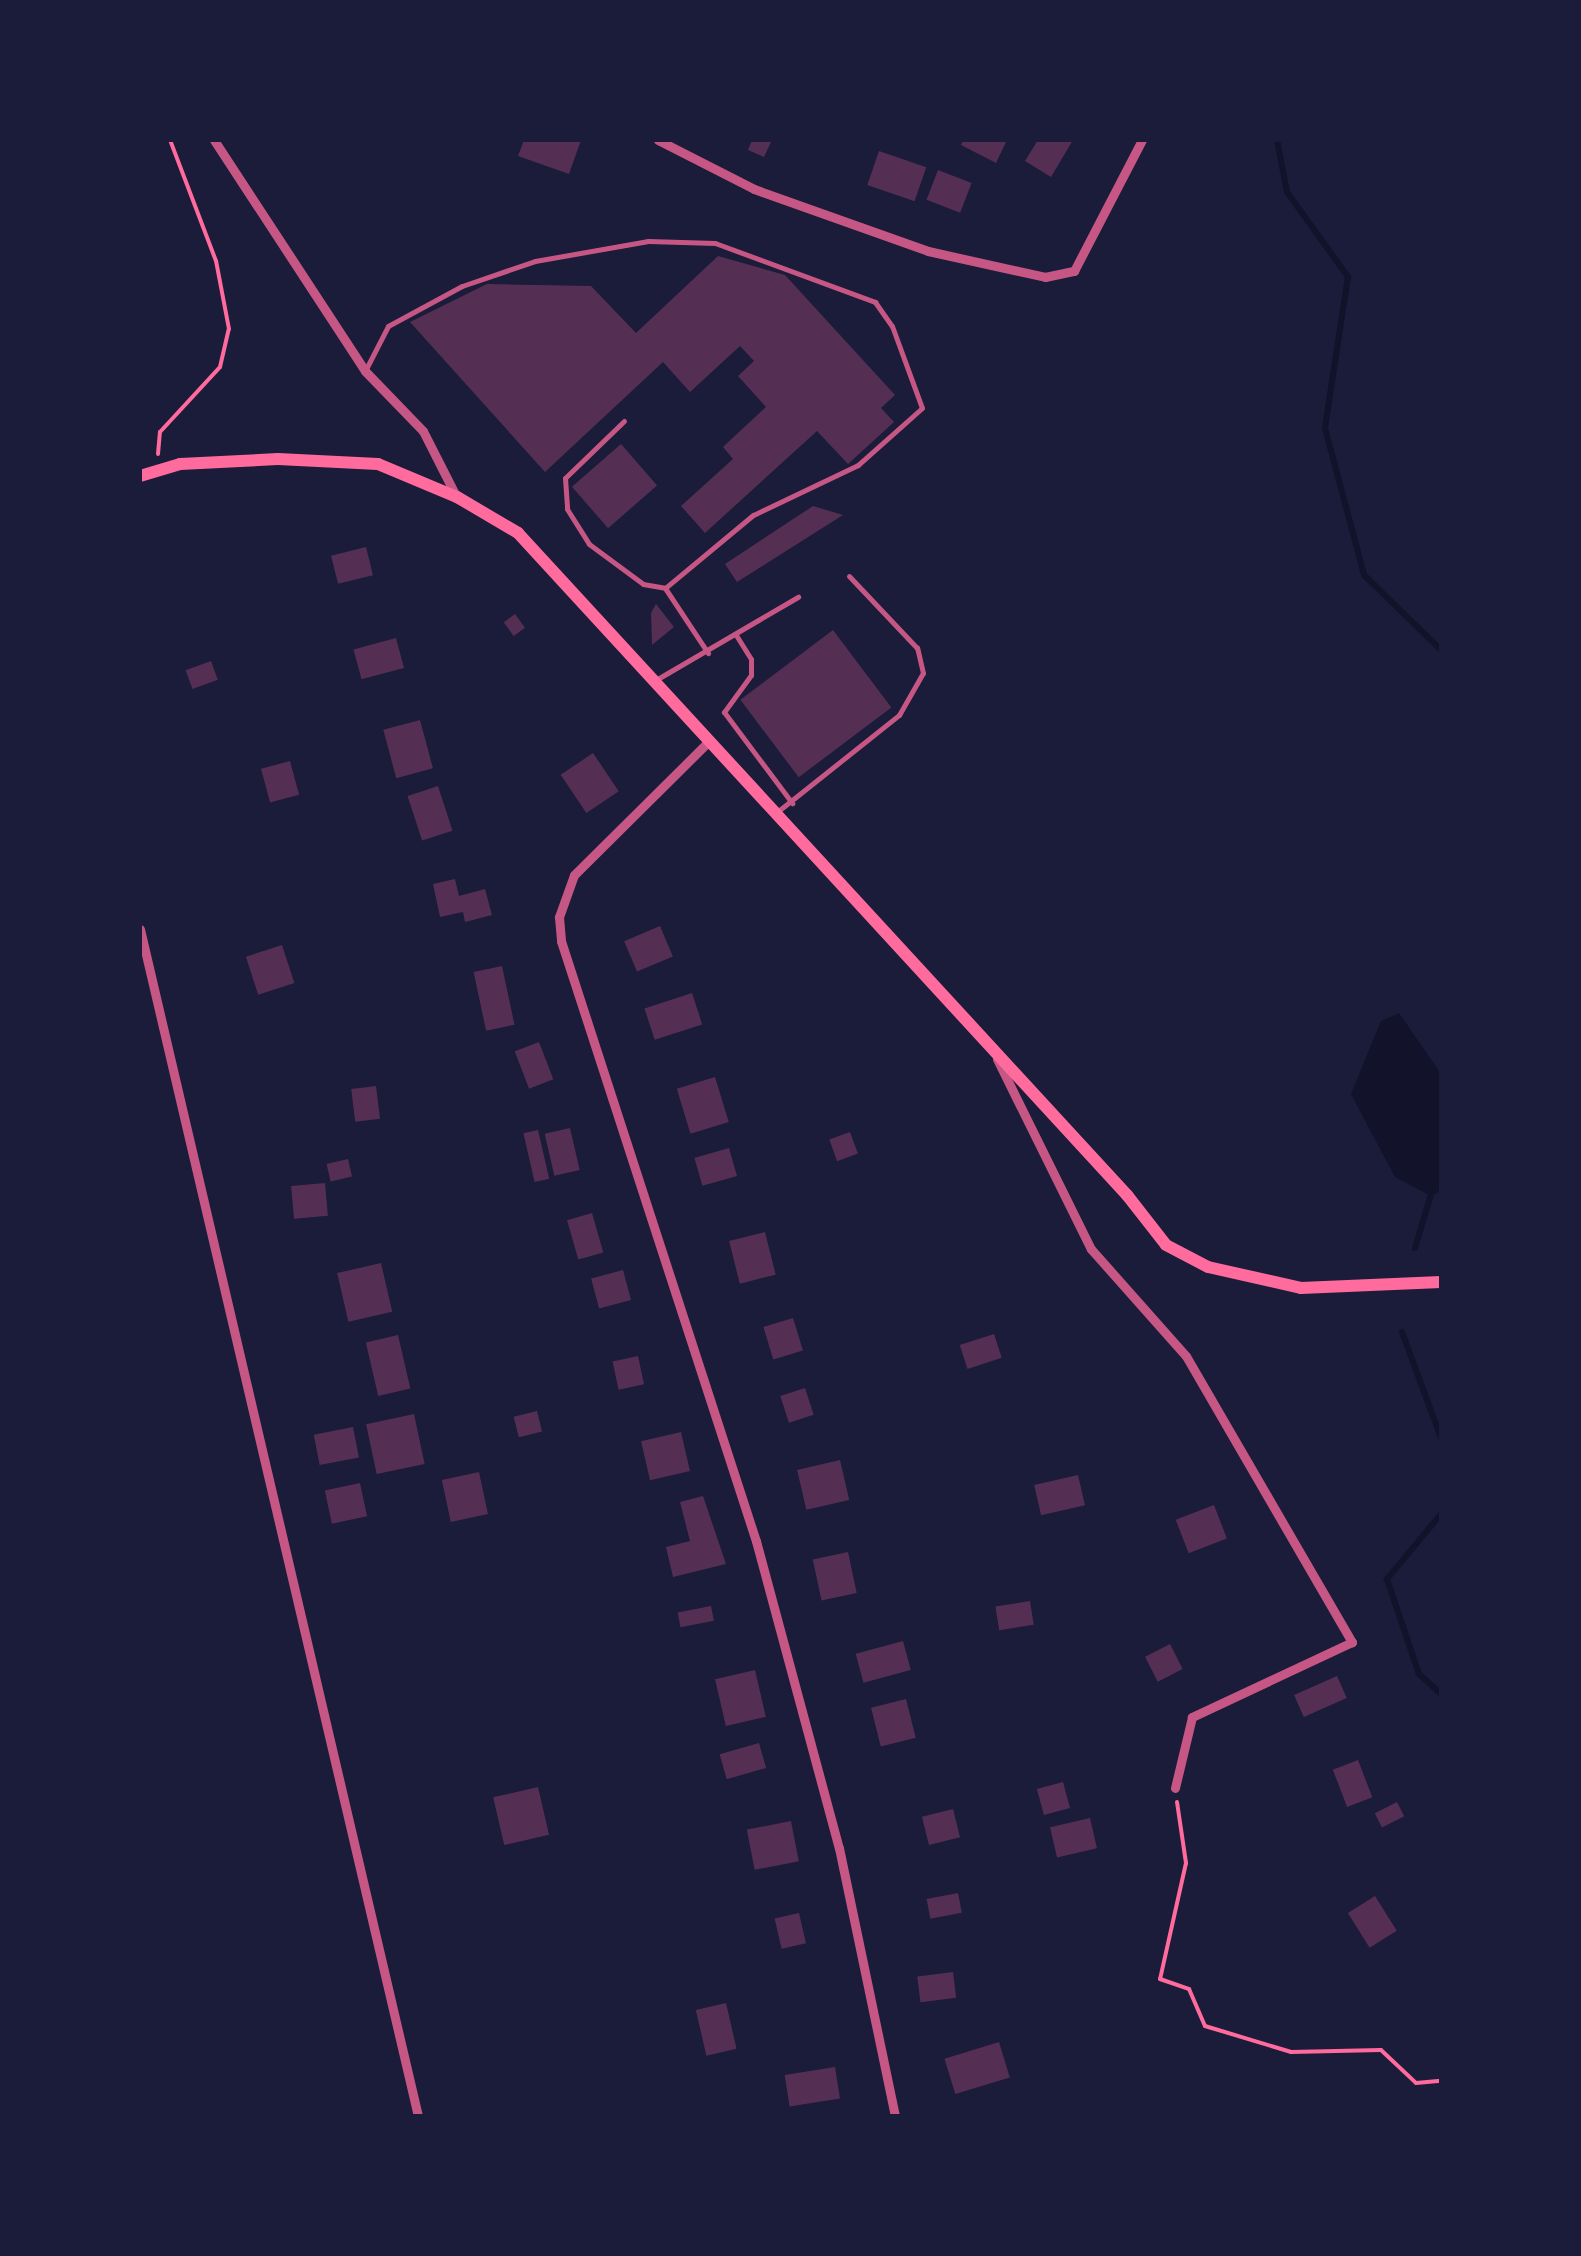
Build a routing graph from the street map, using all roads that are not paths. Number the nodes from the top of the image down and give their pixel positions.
1 (214, 140) edge
2 (658, 140) edge
3 (1142, 140) edge
4 (365, 371) junction
5 (624, 421) dead end
6 (140, 476) edge
7 (457, 497) junction
8 (849, 576) dead end
9 (665, 588) junction
10 (798, 597) dead end
11 (736, 635) junction
12 (708, 653) junction
13 (652, 682) junction
14 (706, 744) junction
15 (792, 803) junction
16 (774, 813) junction
17 (140, 929) edge
18 (994, 1052) junction
19 (1441, 1282) edge
20 (1175, 1788) road end
21 (418, 2116) edge
22 (895, 2116) edge

1 - 4 street
2 - 3 street
4 - 7 street
4 - 9 lane
5 - 9 lane
6 - 7 main road
7 - 13 main road
8 - 15 lane
9 - 12 lane
10 - 11 lane
11 - 12 lane
11 - 15 lane
12 - 13 lane
13 - 14 main road
14 - 16 main road
14 - 22 street
15 - 16 lane
16 - 18 main road
17 - 21 street
18 - 19 main road
18 - 20 street

